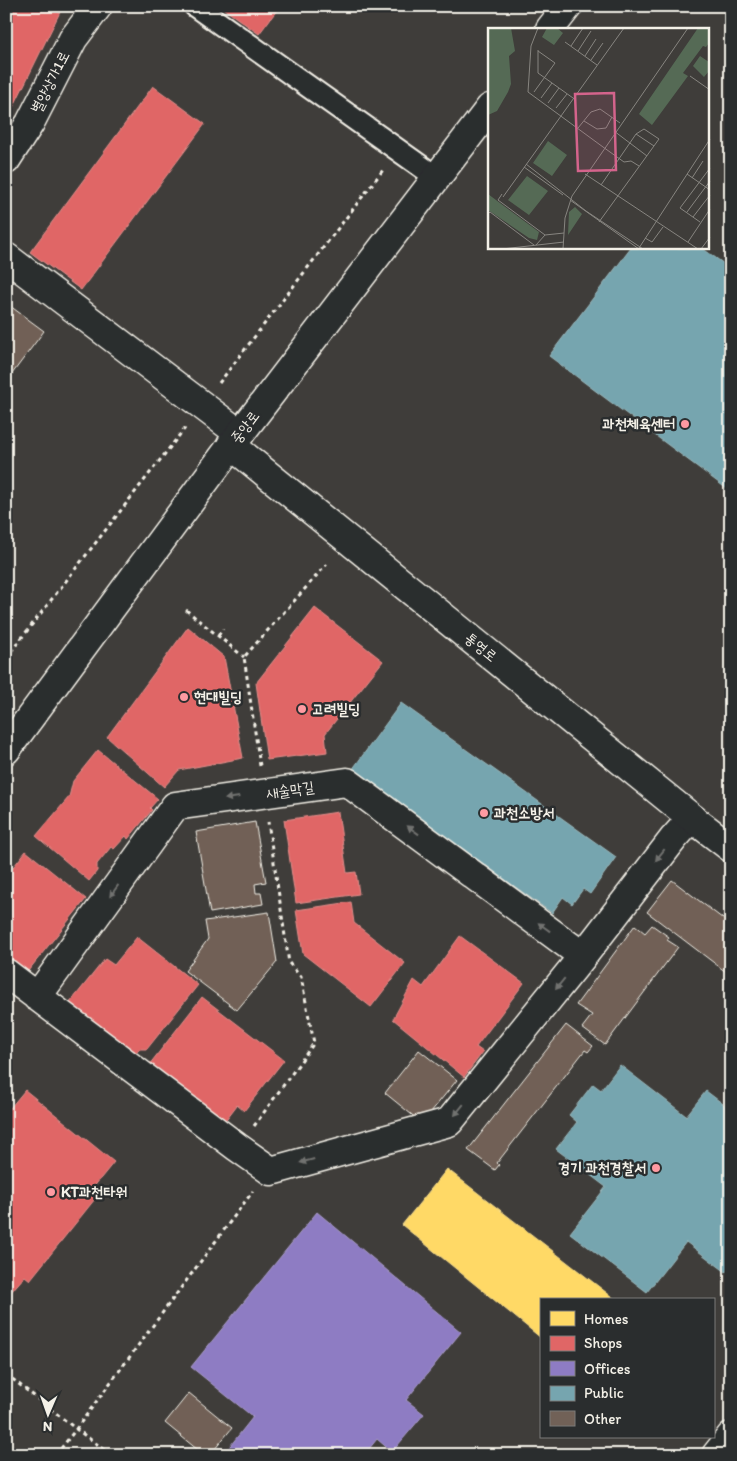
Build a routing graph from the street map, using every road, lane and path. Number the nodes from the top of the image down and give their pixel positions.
1 (98, 6) edge
2 (195, 6) edge
3 (568, 6) edge
4 (551, 28) edge
5 (488, 111) edge
6 (6, 160) edge
7 (436, 177) junction
8 (6, 257) edge
9 (235, 440) junction
10 (327, 564) dead end
11 (186, 610) dead end
12 (223, 629) dead end
13 (218, 636) junction
14 (244, 657) junction
15 (11, 734) edge
16 (264, 794) junction
17 (692, 818) junction
18 (731, 848) edge
19 (583, 956) junction
20 (6, 973) edge
21 (37, 997) junction
22 (237, 1147) junction
23 (271, 1171) junction
24 (6, 1374) edge
25 (76, 1429) junction
26 (731, 1436) edge
27 (56, 1455) edge
28 (112, 1455) edge
29 (716, 1455) edge

1 - 6 street, 별양상가1로
2 - 7 street
3 - 4 street
5 - 7 street, 중앙로
7 - 9 street, 중앙로
8 - 9 street, 통영로
9 - 15 street, 중앙로
9 - 17 street, 통영로
10 - 14 path
11 - 13 path
12 - 13 path
13 - 14 path
14 - 16 path
19 -> 16 street, 새술막길
16 -> 21 street, 새술막길
16 - 22 path
17 - 18 street, 통영로
17 -> 19 street
19 -> 23 street
20 - 21 street
21 - 22 street
22 - 23 street
23 - 25 path
24 - 25 path
25 - 27 path
25 - 28 path
26 - 29 street

